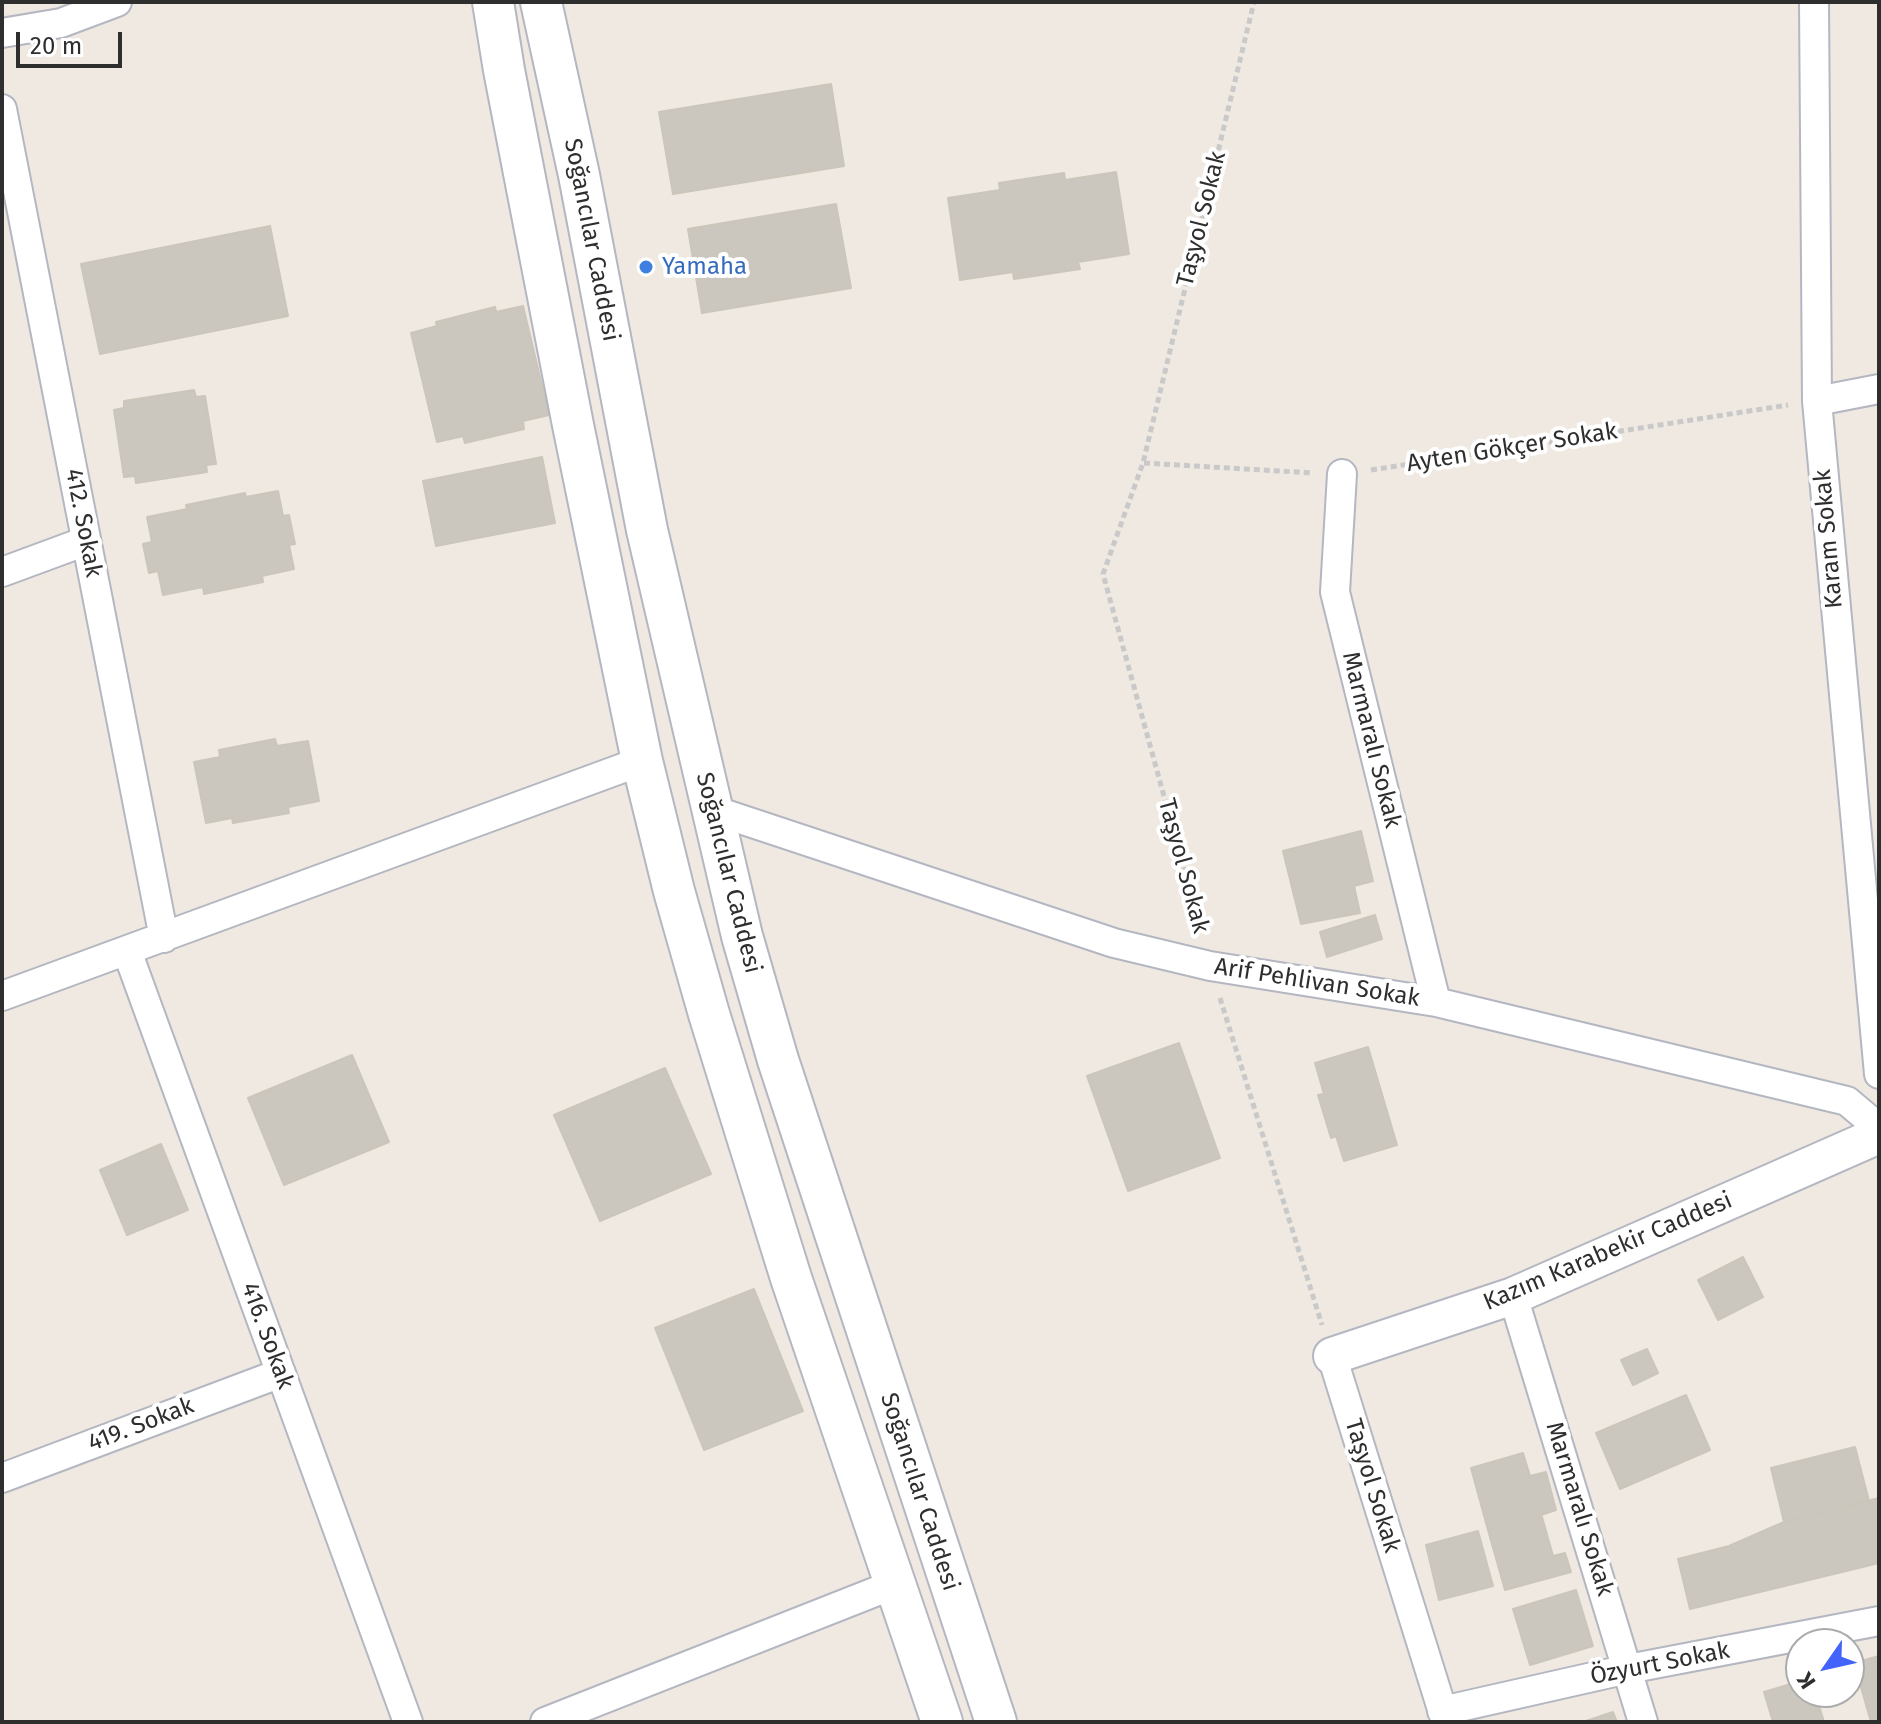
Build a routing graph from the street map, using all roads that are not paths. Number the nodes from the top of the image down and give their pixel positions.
1 (117, 2) edge
2 (493, 2) edge
3 (541, 2) edge
4 (1814, 2) edge
5 (2, 33) edge
6 (2, 109) edge
7 (1879, 389) edge
8 (1817, 401) junction
9 (1342, 474) road end
10 (86, 541) junction
11 (2, 572) edge
12 (642, 761) junction
13 (710, 809) junction
14 (164, 938) junction
15 (127, 951) junction
16 (2, 996) edge
17 (1436, 1002) junction
18 (1879, 1074) edge
19 (1879, 1128) edge
20 (1879, 1135) edge
21 (1513, 1296) junction
22 (1332, 1356) joint
23 (281, 1373) junction
24 (2, 1478) edge
25 (895, 1584) junction
26 (1879, 1621) edge
27 (1628, 1669) junction
28 (1444, 1717) edge
29 (408, 1722) edge
30 (545, 1722) edge
31 (942, 1722) edge
32 (996, 1722) edge
33 (1643, 1722) edge

1 - 5 street
2 - 12 main road
3 - 13 main road, Soğancılar Caddesi
4 - 8 street, Karam Sokak
6 - 10 street, 412. Sokak
7 - 8 street
8 - 18 street, Karam Sokak
9 - 17 street, Marmaralı Sokak
10 - 11 street
10 - 14 street, 412. Sokak
12 - 14 street
12 - 25 main road
13 - 17 street, Arif Pehlivan Sokak
13 - 32 main road, Soğancılar Caddesi
14 - 15 street
15 - 16 street
15 - 23 street, 416. Sokak
17 - 19 street, Arif Pehlivan Sokak
20 - 21 street, Kazım Karabekir Caddesi
21 - 22 street, Kazım Karabekir Caddesi
21 - 27 street, Marmaralı Sokak
22 - 28 street, Taşyol Sokak
23 - 24 street, 419. Sokak
23 - 29 street, 416. Sokak
25 - 30 street
25 - 31 main road
26 - 27 street, Özyurt Sokak
27 - 28 street, Özyurt Sokak
27 - 33 street, Marmaralı Sokak

